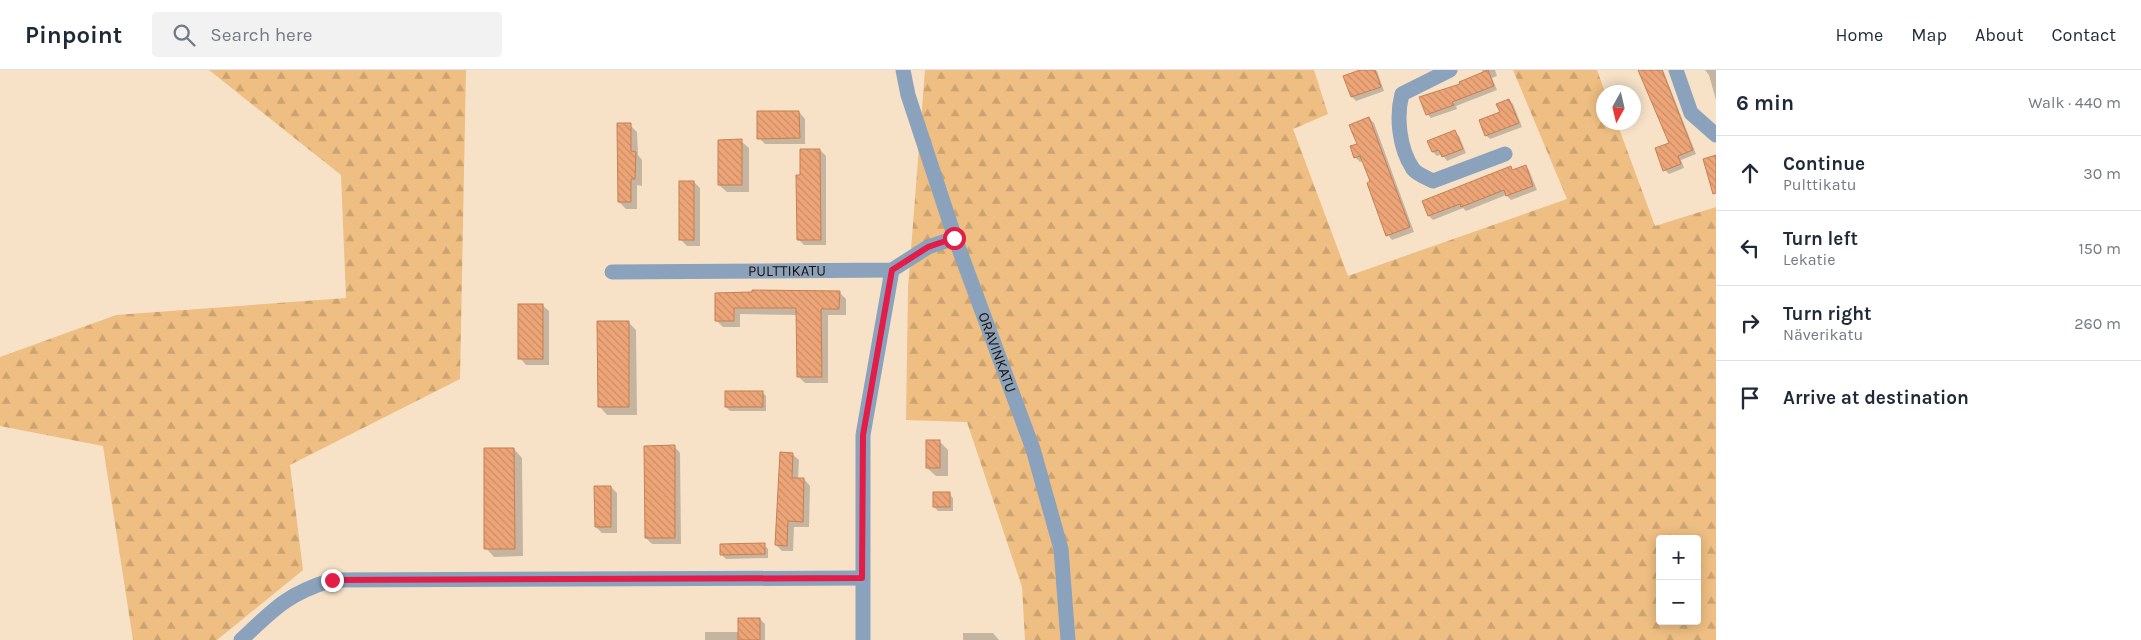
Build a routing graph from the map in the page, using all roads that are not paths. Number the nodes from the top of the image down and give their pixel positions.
1 (902, 70) edge
2 (1450, 70) edge
3 (1676, 70) edge
4 (1716, 135) edge
5 (1505, 154) dead end
6 (954, 238) junction
7 (892, 270) junction
8 (612, 272) dead end
9 (862, 578) junction
10 (242, 640) edge
11 (863, 640) edge
12 (1068, 640) edge

1 - 6 street, ORAVINKATU
2 - 5 street
3 - 4 street
6 - 7 street
6 - 12 street, ORAVINKATU
7 - 8 street, PULTTIKATU
7 - 9 street
9 - 10 street
9 - 11 street

